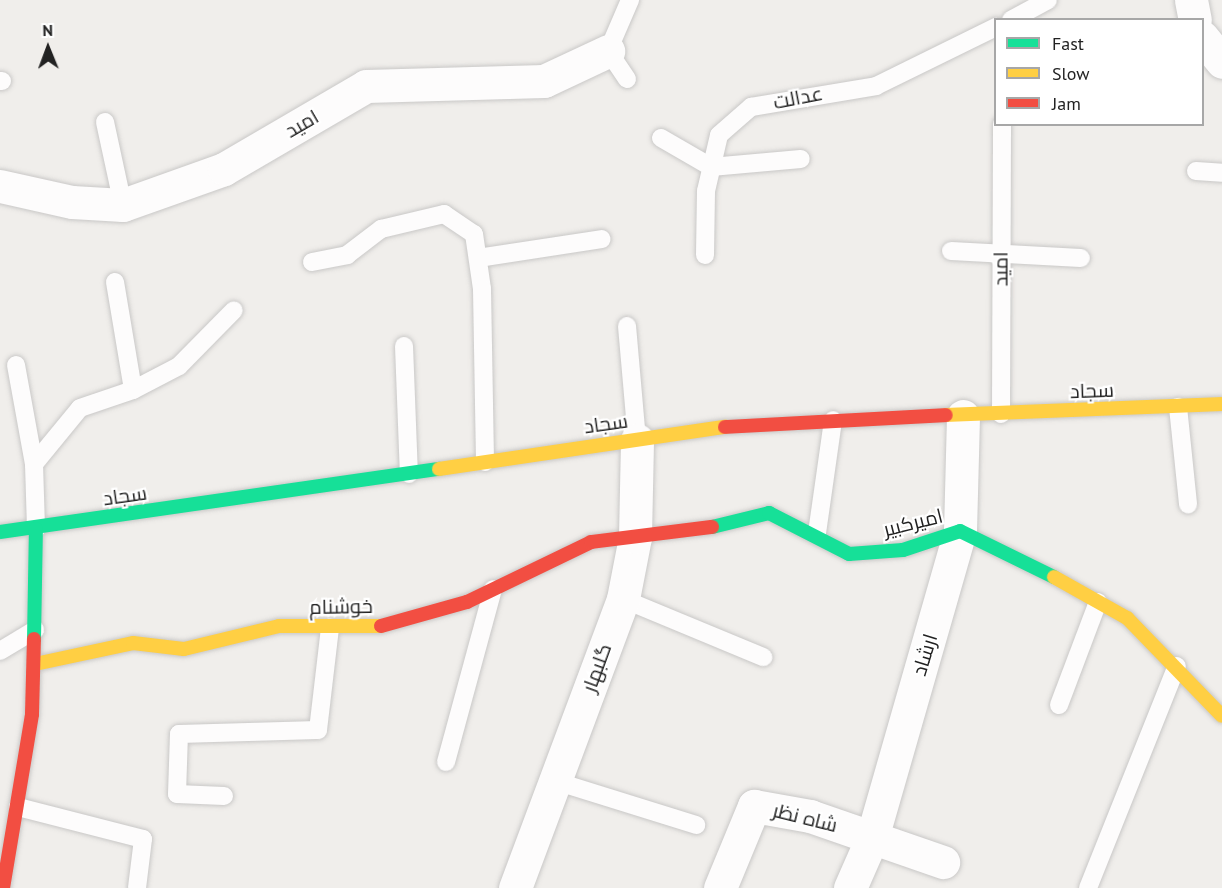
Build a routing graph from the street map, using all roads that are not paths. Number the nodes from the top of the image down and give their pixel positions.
1 (630, 0) edge
2 (1046, 0) edge
3 (1014, 18) edge
4 (994, 28) edge
5 (1204, 38) edge
6 (608, 51) junction
7 (1222, 62) edge
8 (627, 79) dead end
9 (105, 122) dead end
10 (1002, 126) edge
11 (661, 138) dead end
12 (801, 159) dead end
13 (711, 167) junction
14 (1196, 171) dead end
15 (1222, 173) edge
16 (0, 186) edge
17 (123, 206) junction
18 (602, 239) dead end
19 (951, 251) dead end
20 (1001, 253) junction
21 (705, 255) dead end
22 (478, 258) junction
23 (1082, 258) dead end
24 (312, 262) dead end
25 (115, 282) dead end
26 (234, 310) dead end
27 (627, 327) dead end
28 (404, 346) dead end
29 (16, 365) dead end
30 (133, 390) junction
31 (1222, 404) edge
32 (1178, 407) junction
33 (1000, 414) junction
34 (963, 416) junction
35 (833, 420) junction
36 (637, 440) junction
37 (485, 462) junction
38 (34, 464) junction
39 (409, 474) junction
40 (1188, 504) dead end
41 (36, 529) junction
42 (960, 531) junction
43 (0, 532) edge
44 (817, 533) junction
45 (635, 537) junction
46 (493, 589) junction
47 (622, 599) junction
48 (1098, 602) junction
49 (330, 628) junction
50 (35, 630) junction
51 (0, 651) edge
52 (763, 657) dead end
53 (35, 664) junction
54 (1177, 666) junction
55 (1059, 705) dead end
56 (1222, 716) edge
57 (446, 762) dead end
58 (555, 781) junction
59 (224, 796) dead end
60 (18, 807) junction
61 (696, 825) dead end
62 (872, 838) junction
63 (7, 843) edge
64 (943, 862) dead end
65 (3, 888) edge
66 (137, 888) edge
67 (516, 888) edge
68 (720, 888) edge
69 (850, 888) edge
70 (1088, 888) edge

1 - 6 lane
2 - 3 lane
4 - 13 lane, عدالت
5 - 7 street
6 - 8 lane
6 - 17 street, امید
9 - 17 lane
10 - 20 lane, امید
11 - 13 lane
12 - 13 lane
13 - 21 lane, عدالت
14 - 15 lane
16 - 17 street, امید
18 - 22 lane
19 - 20 lane
20 - 23 lane
20 - 33 lane, امید
22 - 24 lane
22 - 37 lane
25 - 30 lane
26 - 30 lane
27 - 36 lane
28 - 39 lane
29 - 38 lane
30 - 38 lane
31 - 32 street, سجاد
32 - 33 street, سجاد
32 - 40 lane
33 - 34 street, سجاد
34 - 35 street, سجاد
34 - 42 street, ارشاد
35 - 36 street, سجاد
35 - 44 lane
36 - 37 street, سجاد
36 - 45 street, گلبهار
37 - 39 street, سجاد
38 - 41 lane
39 - 41 street, سجاد
41 - 43 street, سجاد
41 - 50 street
42 - 44 street, امیرکبیر
42 - 48 street, امیرکبیر
42 - 62 street, ارشاد
44 - 45 street, امیرکبیر
45 - 46 street, خوشنام
45 - 47 street, گلبهار
46 - 49 street, خوشنام
46 - 57 lane
47 - 52 lane
47 - 58 street, گلبهار
48 - 54 street, امیرکبیر
48 - 55 lane
49 - 53 street, خوشنام
49 - 59 lane
50 - 51 lane
50 - 53 street
53 - 60 street
54 - 56 street, امیرکبیر
54 - 70 lane
58 - 61 lane
58 - 67 street, گلبهار
60 - 63 street
60 - 66 lane
62 - 64 street
62 - 68 street, شاه نظر
62 - 69 street, ارشاد
63 - 65 street

